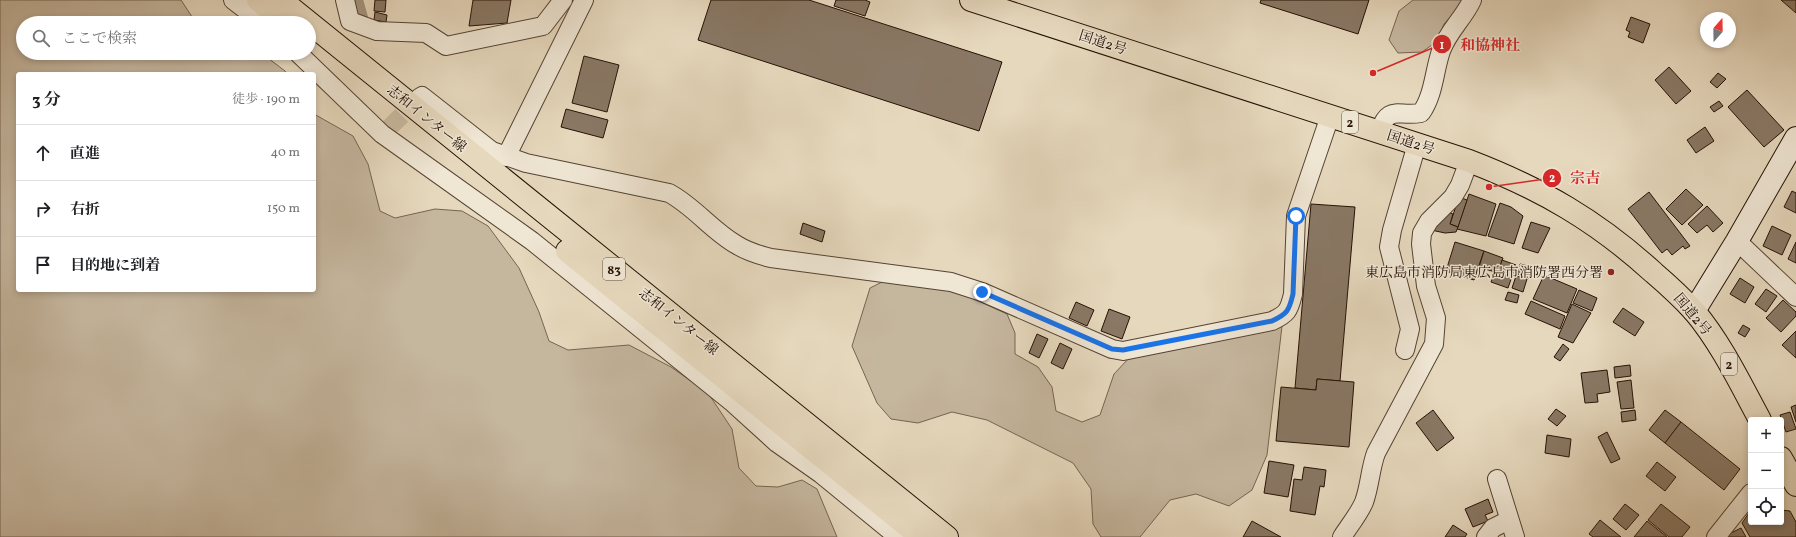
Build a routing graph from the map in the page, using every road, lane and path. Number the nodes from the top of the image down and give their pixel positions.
1 (233, 0) edge
2 (258, 0) edge
3 (281, 0) edge
4 (345, 0) edge
5 (563, 0) edge
6 (584, 0) edge
7 (971, 0) edge
8 (1472, 0) edge
9 (254, 16) edge
10 (277, 16) edge
11 (301, 16) edge
12 (316, 28) edge
13 (316, 48) edge
14 (306, 60) edge
15 (419, 98) dead end
16 (1330, 116) junction
17 (1379, 132) junction
18 (1796, 138) edge
19 (1417, 144) junction
20 (506, 157) junction
21 (1469, 161) junction
22 (1736, 242) junction
23 (1796, 297) edge
24 (1694, 311) junction
25 (1405, 350) dead end
26 (1758, 417) edge
27 (1497, 479) dead end
28 (1748, 497) edge
29 (1509, 520) junction
30 (898, 537) edge
31 (921, 537) edge
32 (947, 537) edge
33 (1342, 537) edge
34 (1486, 537) edge
35 (1515, 537) edge
36 (1716, 537) edge

1 - 9 street
2 - 10 main road
3 - 11 main road, 志和インター線 / 83
4 - 5 street
6 - 20 street
7 - 16 main road, 国道2号 / 2
8 - 17 street
12 - 32 main road, 志和インター線 / 83
13 - 31 main road, 志和インター線 / 83
14 - 30 street
15 - 20 street
16 - 17 main road, 国道2号 / 2
16 - 20 street
17 - 19 main road, 国道2号 / 2
18 - 22 street
19 - 21 main road, 国道2号 / 2
19 - 25 street
21 - 24 main road, 国道2号 / 2
21 - 33 street
22 - 23 street
22 - 24 street
24 - 26 main road, 国道2号 / 2
27 - 29 street
28 - 36 street
29 - 34 street
29 - 35 street

